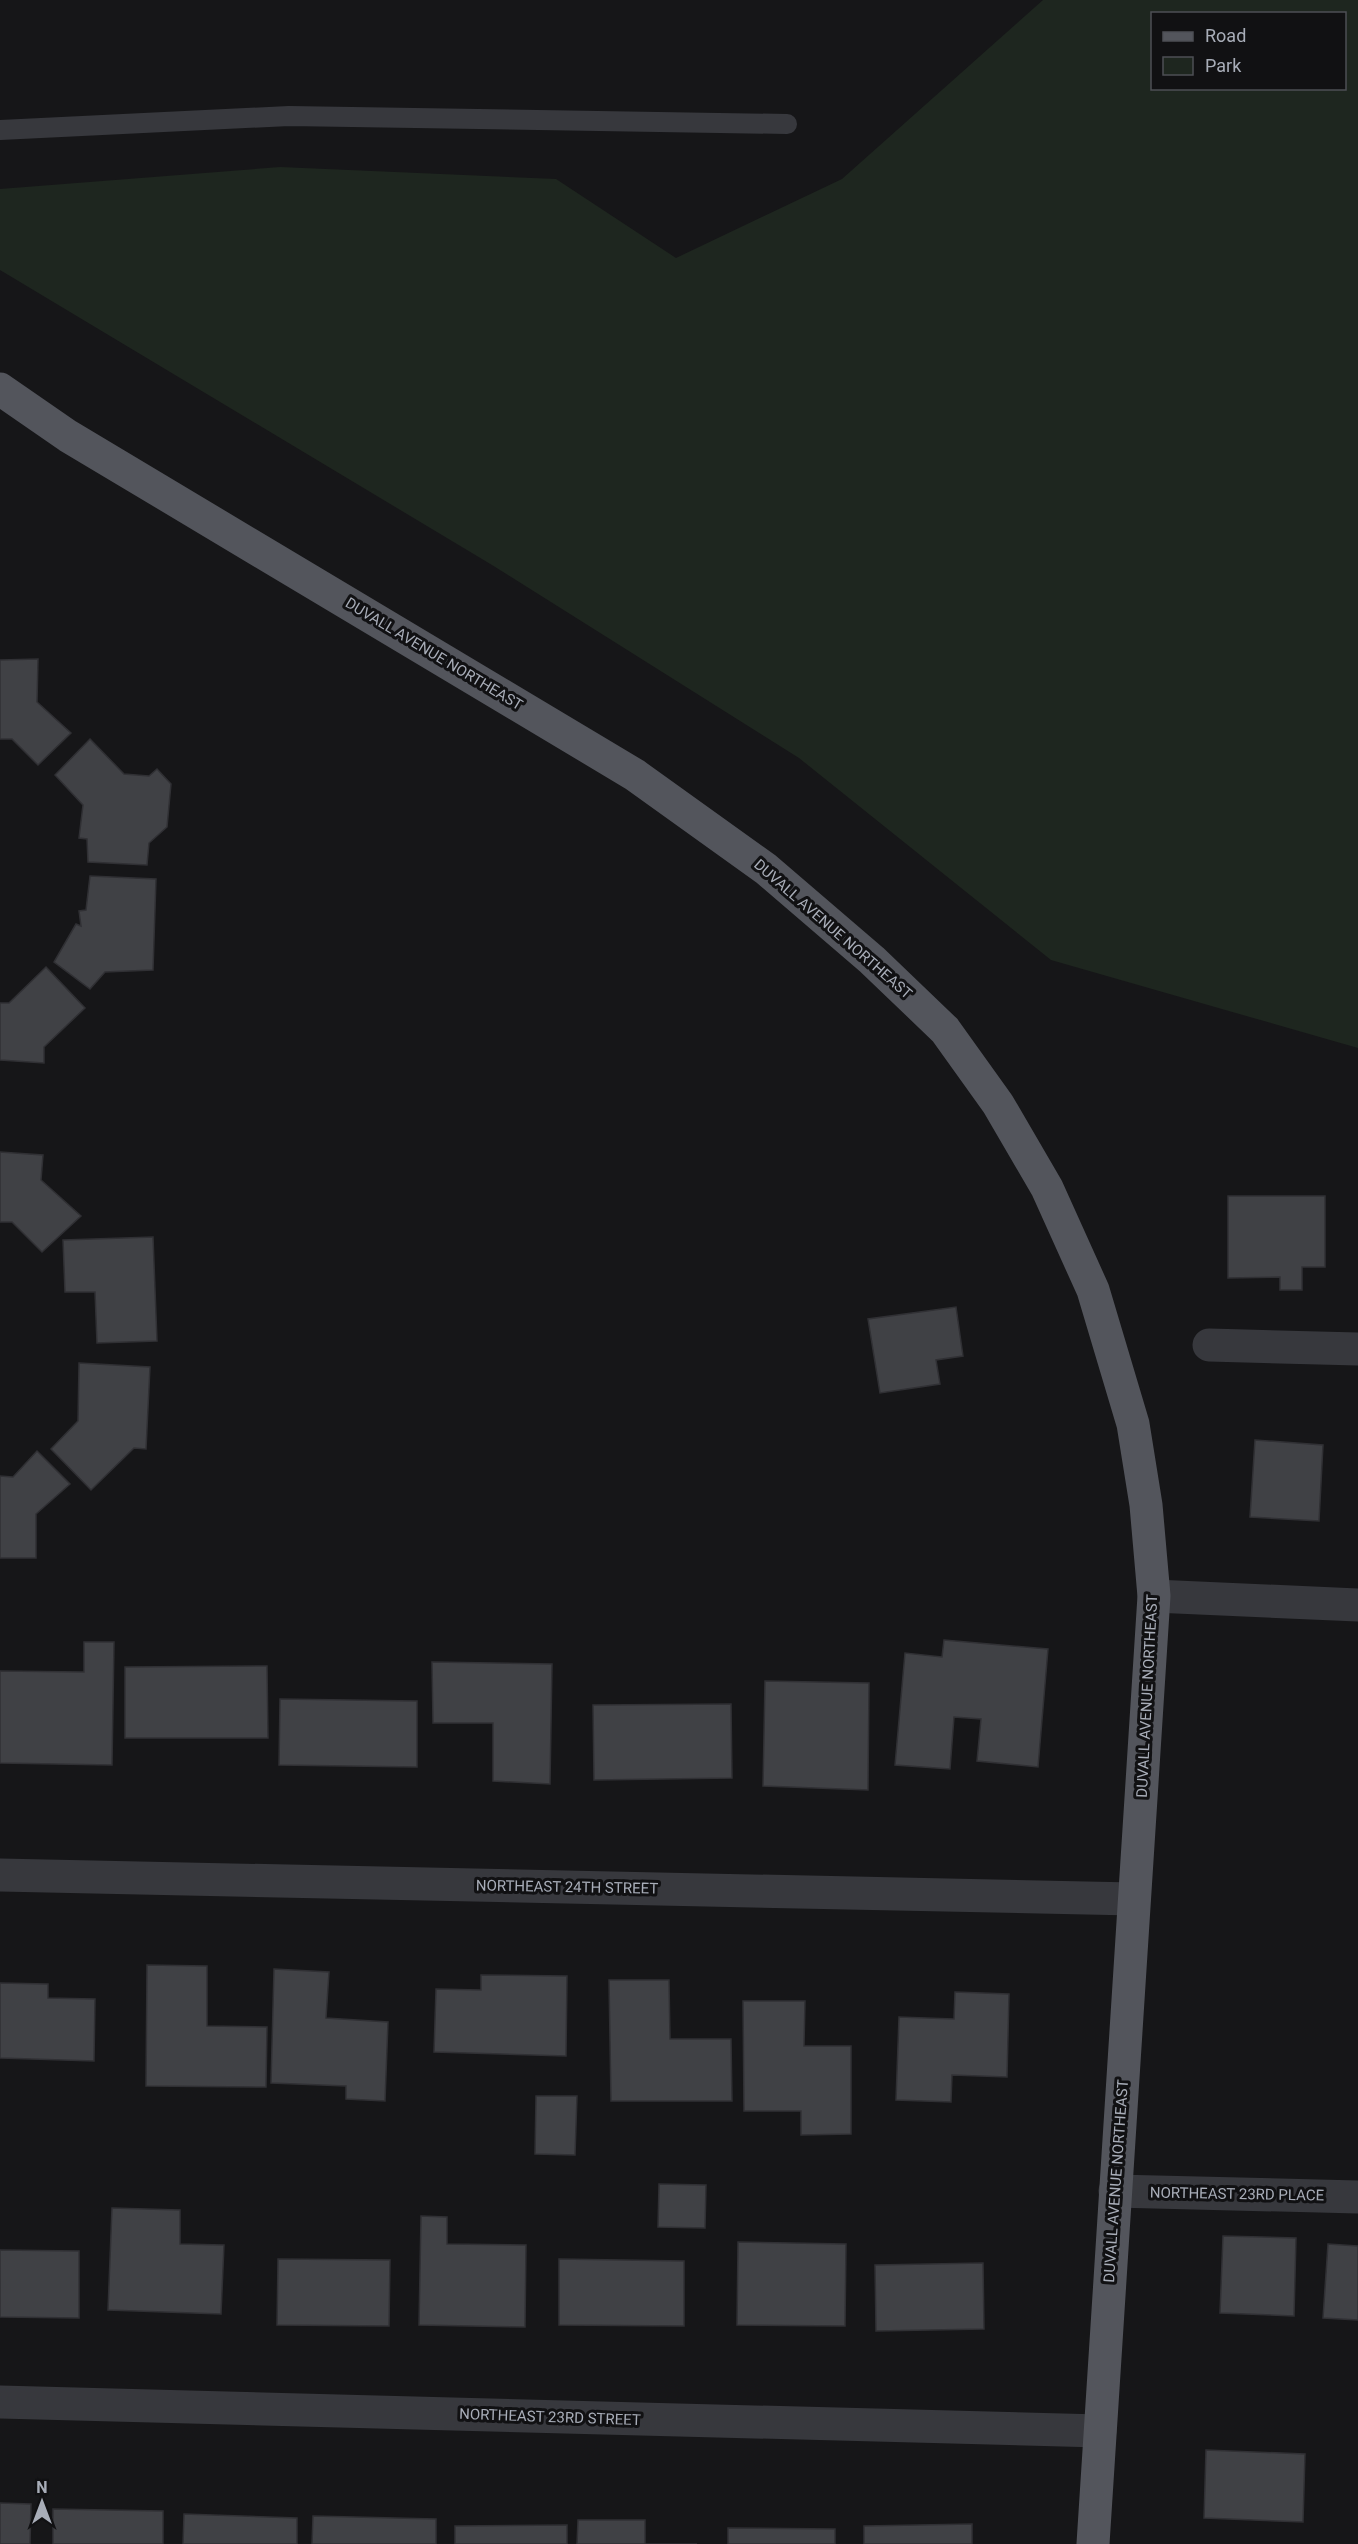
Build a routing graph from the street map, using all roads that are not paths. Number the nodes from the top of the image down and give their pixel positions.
1 (787, 124) dead end
2 (0, 130) edge
3 (0, 389) edge
4 (1209, 1344) dead end
5 (1358, 1349) edge
6 (1154, 1596) junction
7 (1358, 1605) edge
8 (0, 1875) edge
9 (1134, 1899) junction
10 (1115, 2191) junction
11 (1358, 2197) edge
12 (0, 2402) edge
13 (1100, 2431) junction
14 (1093, 2544) edge

1 - 2 lane
3 - 6 main road, DUVALL AVENUE NORTHEAST
4 - 5 street
6 - 7 street
6 - 9 main road, DUVALL AVENUE NORTHEAST
8 - 9 street, NORTHEAST 24TH STREET
9 - 10 main road, DUVALL AVENUE NORTHEAST
10 - 11 street, NORTHEAST 23RD PLACE
10 - 13 main road, DUVALL AVENUE NORTHEAST
12 - 13 street, NORTHEAST 23RD STREET
13 - 14 main road, DUVALL AVENUE NORTHEAST

